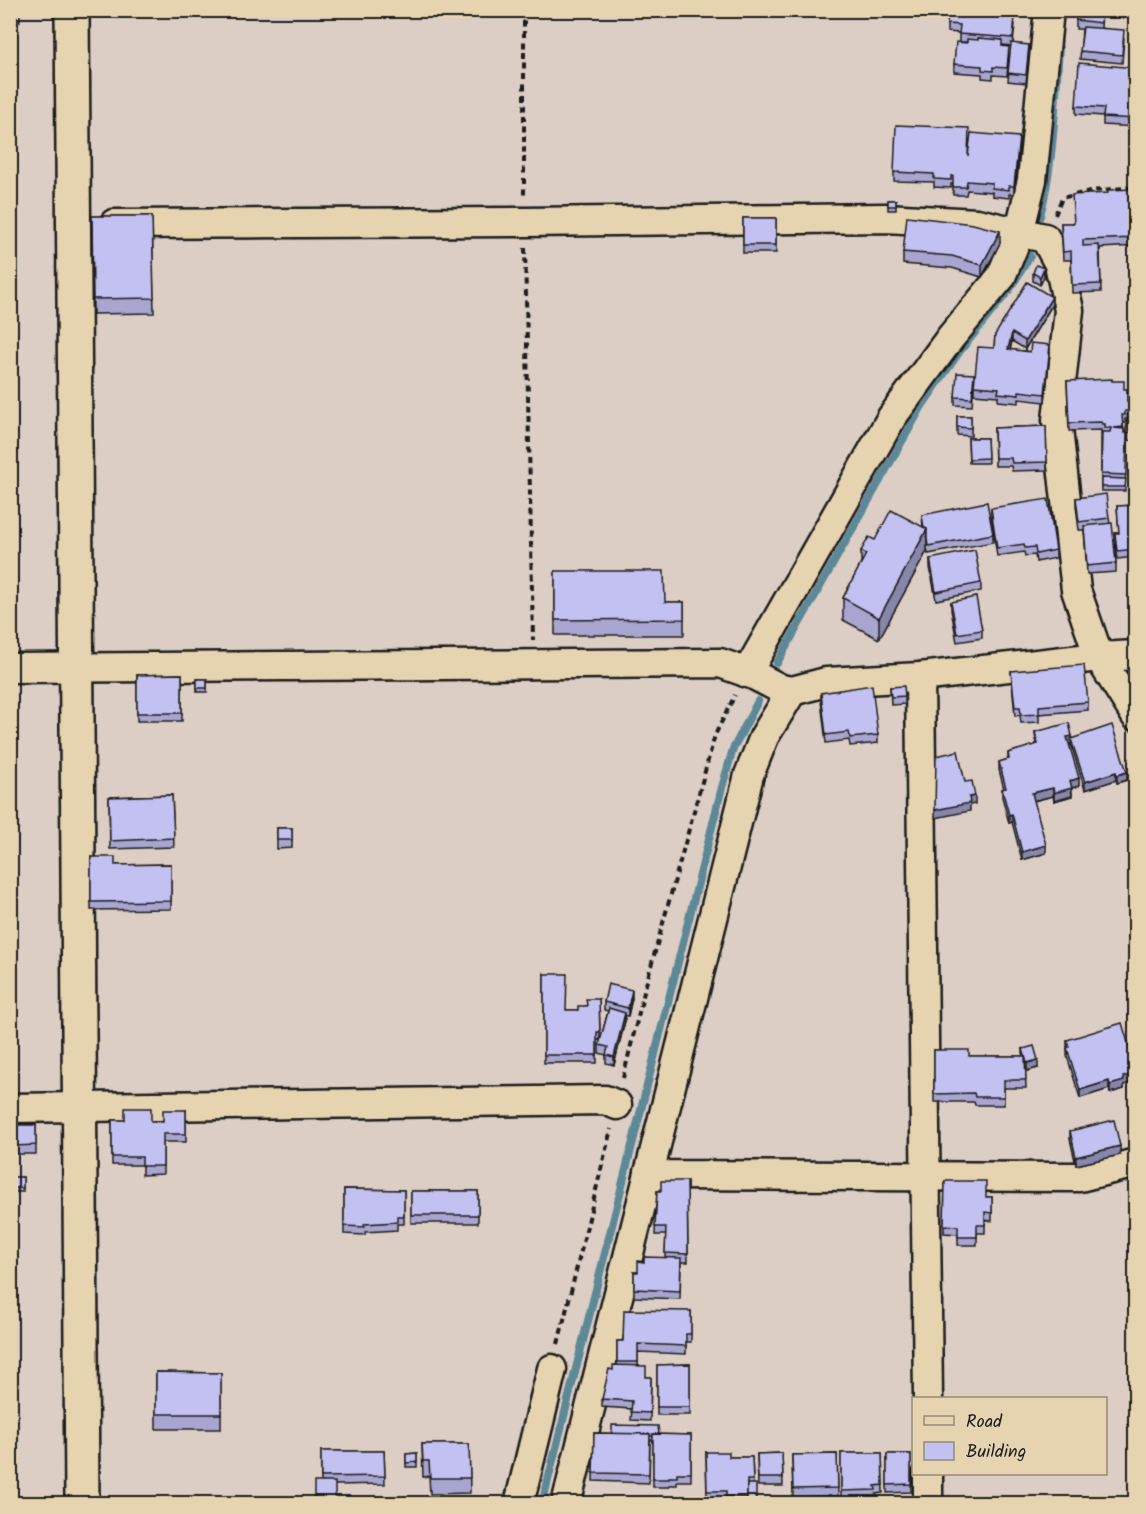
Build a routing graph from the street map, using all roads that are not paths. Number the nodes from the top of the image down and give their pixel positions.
1 (72, 10) edge
2 (1048, 10) edge
3 (75, 224) junction
4 (1032, 236) junction
5 (1136, 655) edge
6 (1099, 657) junction
7 (76, 667) junction
8 (10, 668) edge
9 (747, 673) junction
10 (920, 677) junction
11 (792, 691) junction
12 (1136, 716) edge
13 (617, 1105) road end
14 (10, 1108) edge
15 (77, 1108) junction
16 (1136, 1163) edge
17 (650, 1172) junction
18 (927, 1176) junction
19 (552, 1369) road end
20 (928, 1397) edge
21 (928, 1475) edge
22 (81, 1503) edge
23 (519, 1503) edge
24 (566, 1503) edge
25 (928, 1503) edge

1 - 3 street
2 - 4 street
3 - 4 street
3 - 7 street
4 - 6 street
4 - 9 street
5 - 6 street
6 - 10 street
6 - 12 street
7 - 8 street
7 - 9 street
7 - 15 street
9 - 11 street
10 - 11 street
10 - 18 street
11 - 17 street
13 - 15 street
14 - 15 street
15 - 22 street
16 - 18 street
17 - 18 street
17 - 24 street
18 - 20 street
19 - 23 street
21 - 25 street

